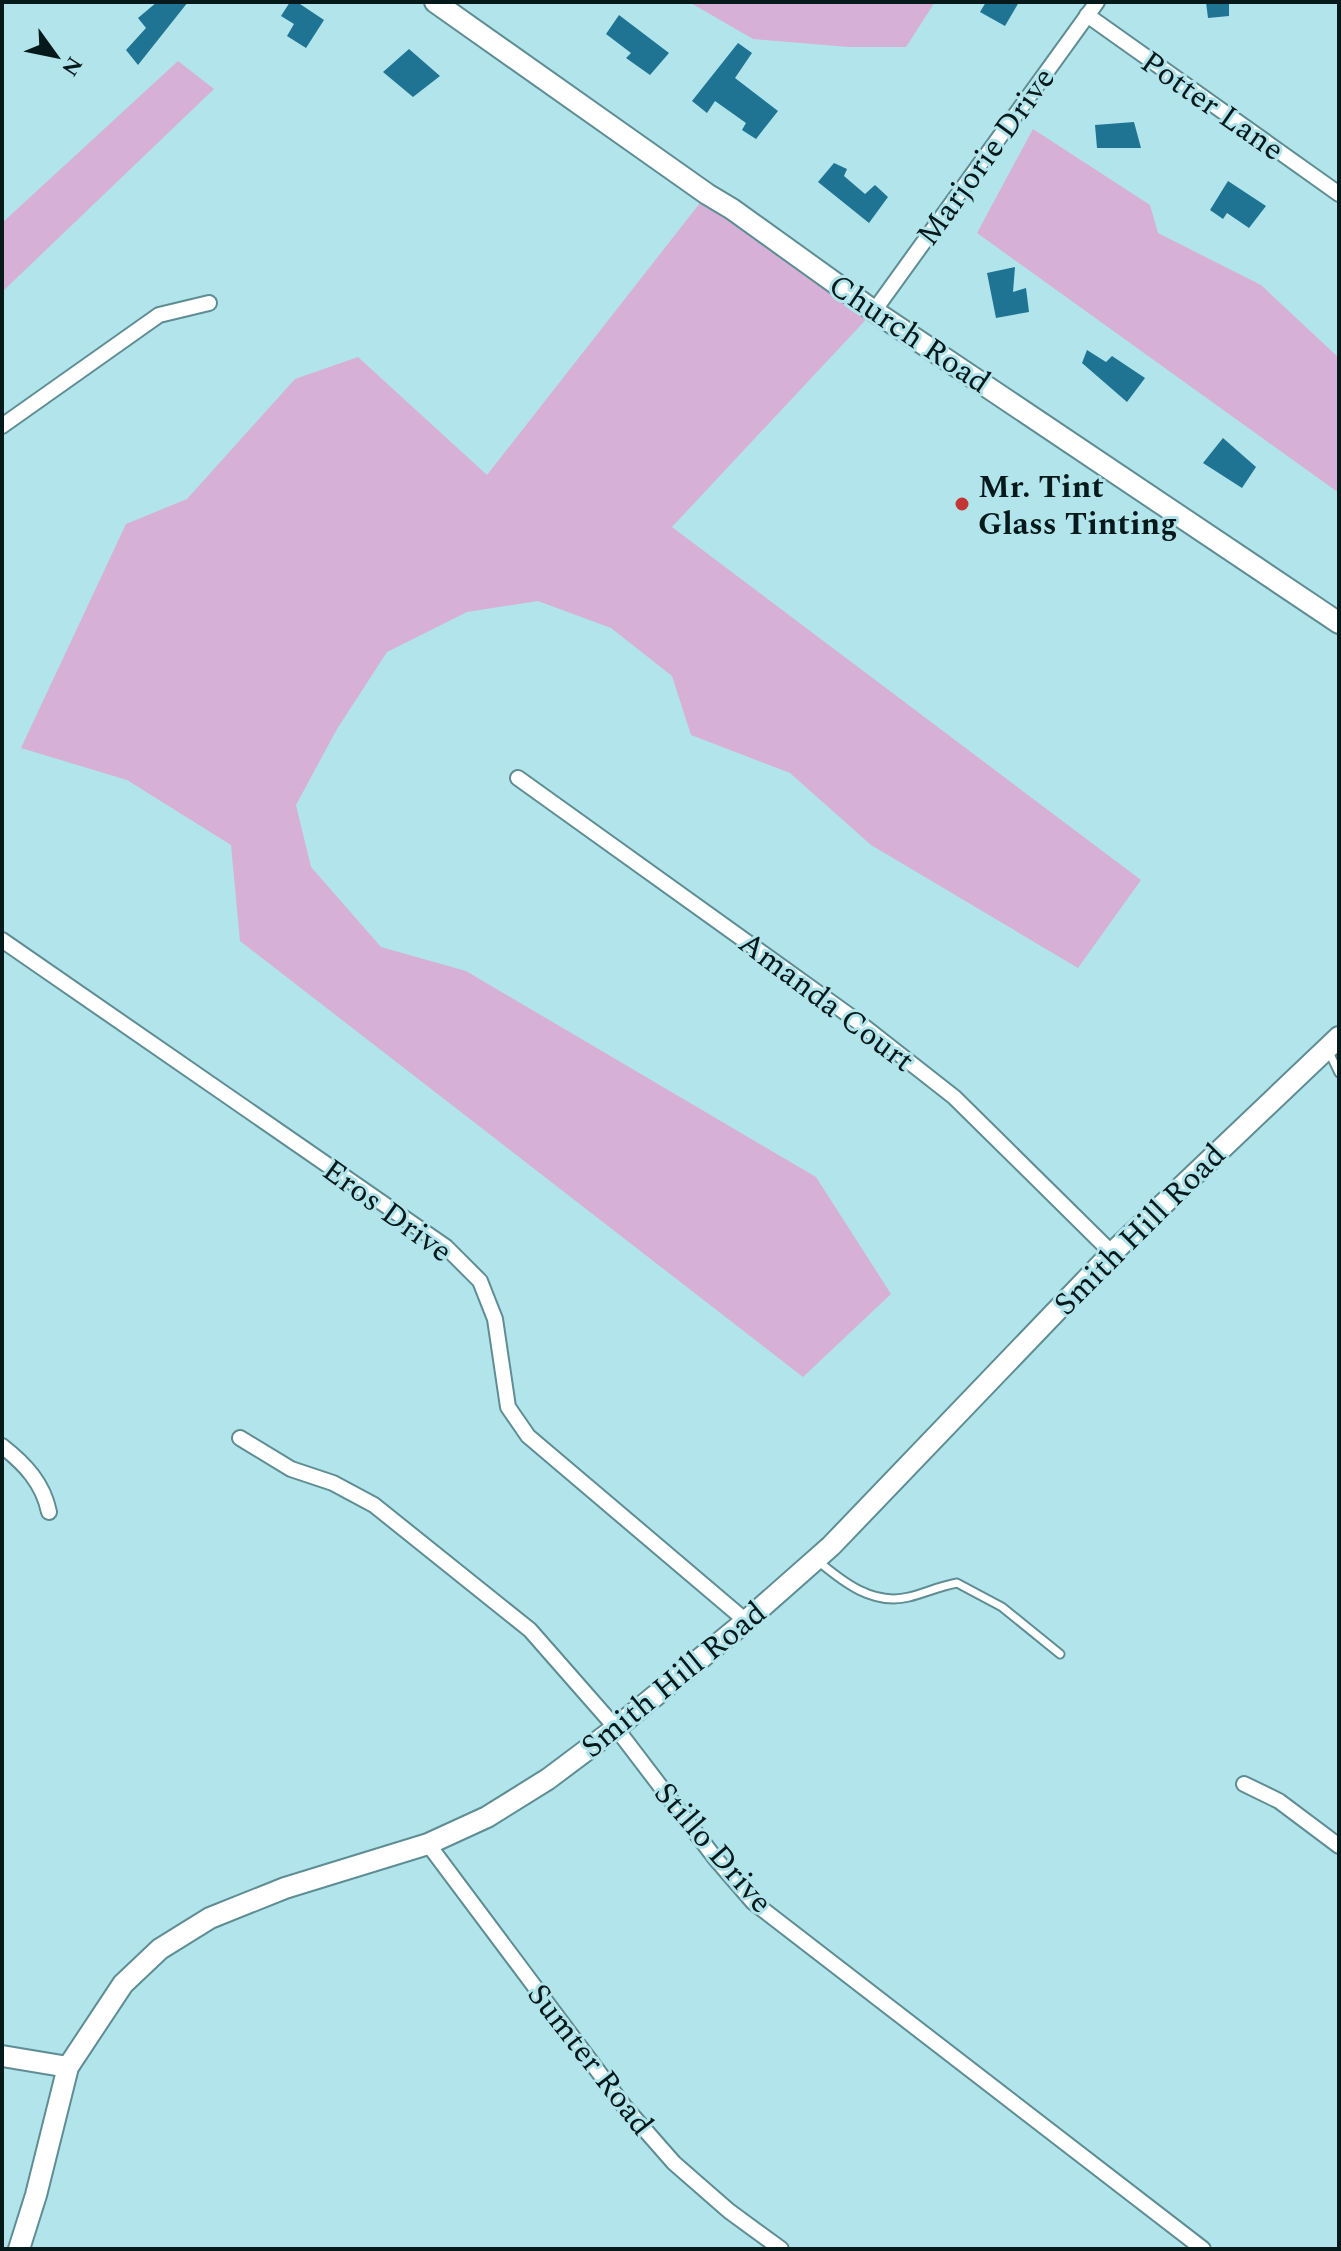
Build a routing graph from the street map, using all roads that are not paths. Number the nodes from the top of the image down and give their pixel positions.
1 (435, 2) edge
2 (1097, 2) edge
3 (1087, 15) junction
4 (1339, 194) edge
5 (209, 303) dead end
6 (874, 311) junction
7 (2, 426) edge
8 (1339, 623) edge
9 (518, 778) dead end
10 (2, 940) edge
11 (1333, 1042) edge
12 (1339, 1073) edge
13 (1112, 1253) junction
14 (240, 1438) dead end
15 (2, 1446) edge
16 (49, 1512) dead end
17 (816, 1560) junction
18 (746, 1621) junction
19 (1060, 1654) dead end
20 (616, 1728) junction
21 (1244, 1784) dead end
22 (428, 1844) junction
23 (1339, 1846) edge
24 (2, 2056) edge
25 (68, 2067) junction
26 (19, 2249) edge
27 (781, 2249) edge
28 (1203, 2249) edge

1 - 6 street, Church Road
2 - 3 street, Marjorie Drive
3 - 4 street, Potter Lane
3 - 6 street, Marjorie Drive
5 - 7 street
6 - 8 street, Church Road
9 - 13 street, Amanda Court
10 - 18 street, Eros Drive
11 - 12 lane
11 - 13 street, Smith Hill Road
13 - 17 street, Smith Hill Road
14 - 20 street, Stillo Drive
15 - 16 street
17 - 18 street, Smith Hill Road
17 - 19 lane
18 - 20 street, Smith Hill Road
20 - 22 street, Smith Hill Road
20 - 28 street, Stillo Drive
21 - 23 street
22 - 25 street, Smith Hill Road
22 - 27 street, Sumter Road
24 - 25 street
25 - 26 street, Smith Hill Road

